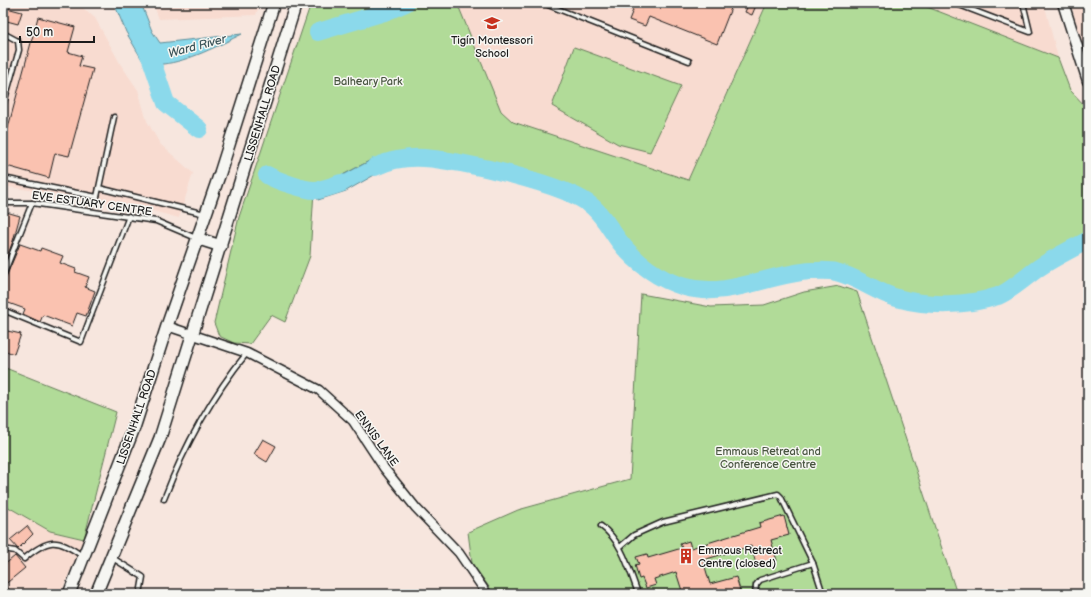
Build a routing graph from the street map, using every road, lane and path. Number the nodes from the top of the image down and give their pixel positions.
1 (274, 3) edge
2 (296, 3) edge
3 (543, 3) edge
4 (954, 3) edge
5 (1023, 3) edge
6 (1063, 3) edge
7 (1085, 3) edge
8 (1088, 12) edge
9 (3, 33) edge
10 (689, 61) dead end
11 (1088, 81) edge
12 (3, 106) edge
13 (114, 117) dead end
14 (3, 178) edge
15 (99, 188) junction
16 (3, 202) edge
17 (32, 203) junction
18 (206, 215) junction
19 (129, 216) junction
20 (198, 239) junction
21 (221, 246) junction
22 (3, 276) edge
23 (3, 310) edge
24 (167, 326) junction
25 (192, 335) junction
26 (247, 353) junction
27 (164, 499) dead end
28 (601, 526) dead end
29 (620, 547) junction
30 (3, 549) edge
31 (84, 557) junction
32 (111, 557) junction
33 (813, 563) junction
34 (3, 590) edge
35 (10, 594) edge
36 (69, 594) edge
37 (96, 594) edge
38 (140, 594) edge
39 (487, 594) edge
40 (637, 594) edge
41 (648, 594) edge
42 (755, 594) edge
43 (822, 594) edge

1 - 18 main road, LISSENHALL ROAD
2 - 21 main road, LISSENHALL ROAD
3 - 10 lane
4 - 5 lane
6 - 11 street
7 - 8 lane
9 - 12 lane
13 - 15 lane
14 - 15 lane
15 - 18 lane
16 - 17 lane, EVE ESTUARY CENTRE
17 - 19 lane, EVE ESTUARY CENTRE
17 - 22 lane
18 - 20 main road, LISSENHALL ROAD
19 - 20 lane, EVE ESTUARY CENTRE
19 - 23 lane
20 - 21 main road
20 - 24 main road, LISSENHALL ROAD
21 - 25 main road, LISSENHALL ROAD
24 - 25 street, ENNIS LANE
24 - 31 main road, LISSENHALL ROAD
25 - 26 street, ENNIS LANE
25 - 32 main road, LISSENHALL ROAD
26 - 27 lane
26 - 39 street, ENNIS LANE
28 - 29 lane
29 - 33 lane
29 - 40 lane
30 - 31 lane
31 - 36 main road, LISSENHALL ROAD
32 - 37 main road, LISSENHALL ROAD
32 - 38 lane
33 - 42 lane
33 - 43 lane
34 - 35 lane
40 - 41 lane

